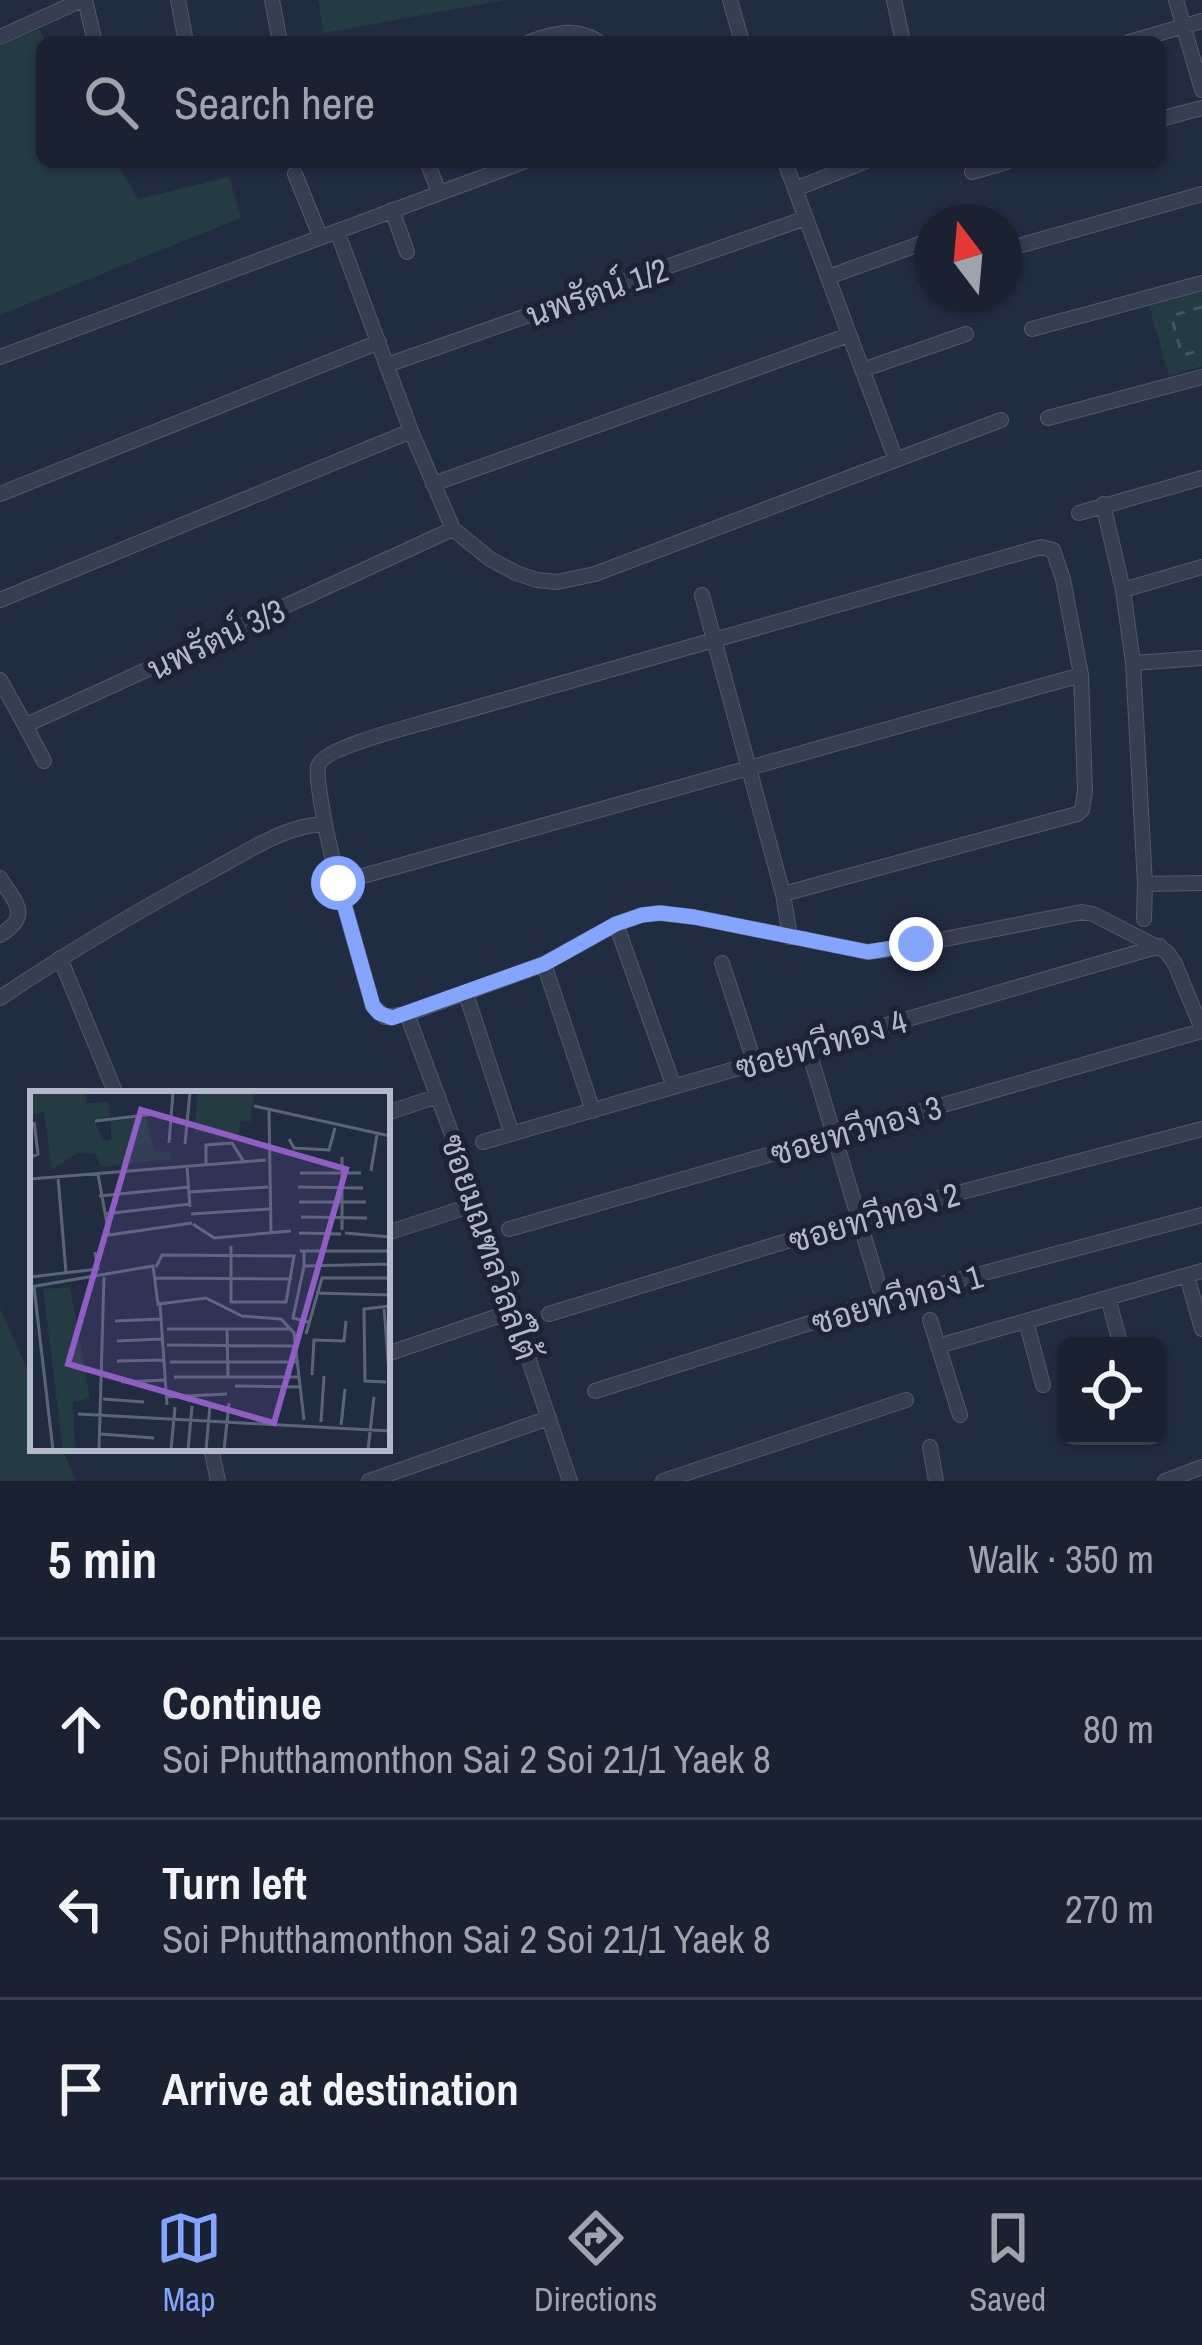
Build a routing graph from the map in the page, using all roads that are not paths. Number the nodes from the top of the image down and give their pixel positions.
1 (84, 0) edge
2 (178, 0) edge
3 (272, 0) edge
4 (730, 0) edge
5 (894, 0) edge
6 (1176, 0) edge
7 (1202, 22) edge
8 (1184, 27) junction
9 (93, 36) edge
10 (185, 36) edge
11 (279, 36) edge
12 (551, 36) edge
13 (590, 36) edge
14 (740, 36) edge
15 (903, 36) edge
16 (1151, 36) edge
17 (0, 37) edge
18 (1202, 90) edge
19 (1202, 108) edge
20 (1166, 117) edge
21 (429, 168) edge
22 (506, 168) edge
23 (787, 168) edge
24 (849, 168) edge
25 (986, 168) edge
26 (972, 172) dead end
27 (295, 174) dead end
28 (795, 189) junction
29 (439, 192) junction
30 (1202, 194) edge
31 (392, 210) junction
32 (806, 218) junction
33 (337, 231) junction
34 (320, 236) junction
35 (1022, 245) edge
36 (914, 246) edge
37 (407, 251) dead end
38 (828, 277) junction
39 (1202, 284) edge
40 (1032, 329) dead end
41 (849, 334) junction
42 (966, 334) dead end
43 (379, 342) junction
44 (0, 357) edge
45 (387, 365) junction
46 (862, 370) junction
47 (1202, 376) edge
48 (1048, 418) dead end
49 (1001, 420) dead end
50 (411, 431) junction
51 (896, 460) junction
52 (1202, 478) edge
53 (433, 484) junction
54 (0, 494) edge
55 (1102, 505) junction
56 (1079, 512) dead end
57 (453, 529) junction
58 (1202, 567) edge
59 (1124, 590) junction
60 (702, 595) dead end
61 (0, 600) edge
62 (714, 640) junction
63 (1202, 658) edge
64 (1133, 663) junction
65 (1081, 675) junction
66 (0, 680) edge
67 (25, 724) junction
68 (44, 761) dead end
69 (749, 769) junction
70 (325, 825) junction
71 (0, 878) edge
72 (338, 883) junction
73 (1145, 884) junction
74 (1202, 884) edge
75 (783, 894) junction
76 (1144, 919) dead end
77 (616, 924) junction
78 (0, 935) edge
79 (790, 937) junction
80 (1160, 946) junction
81 (60, 958) junction
82 (722, 963) dead end
83 (544, 964) junction
84 (466, 994) junction
85 (0, 998) edge
86 (407, 1014) junction
87 (1202, 1030) edge
88 (808, 1048) junction
89 (755, 1064) junction
90 (674, 1087) junction
91 (115, 1091) edge
92 (438, 1096) junction
93 (592, 1111) junction
94 (390, 1113) edge
95 (1202, 1129) edge
96 (512, 1134) junction
97 (834, 1136) junction
98 (483, 1142) dead end
99 (476, 1204) junction
100 (1202, 1215) edge
101 (859, 1220) junction
102 (509, 1229) dead end
103 (390, 1232) edge
104 (1194, 1274) edge
105 (1108, 1298) junction
106 (883, 1300) junction
107 (513, 1312) junction
108 (549, 1314) dead end
109 (930, 1320) dead end
110 (1026, 1321) junction
111 (1202, 1329) edge
112 (1119, 1337) edge
113 (938, 1346) junction
114 (390, 1353) edge
115 (1043, 1384) dead end
116 (596, 1390) dead end
117 (906, 1400) dead end
118 (960, 1415) dead end
119 (549, 1418) junction
120 (930, 1447) dead end
121 (212, 1451) edge
122 (1202, 1467) edge
123 (568, 1480) edge
124 (218, 1481) edge
125 (369, 1481) edge
126 (663, 1481) edge
127 (936, 1481) edge
128 (1165, 1481) edge

1 - 9 street
1 - 17 street
2 - 10 street
3 - 11 street
4 - 14 street
5 - 15 street
6 - 8 street
7 - 8 street
8 - 16 street
8 - 18 street
12 - 13 street
19 - 20 street
21 - 29 street
22 - 29 street
23 - 28 street
24 - 28 street
25 - 26 street
27 - 34 street
28 - 32 street
29 - 31 street
30 - 35 street
31 - 33 street
31 - 37 street
32 - 38 street
32 - 45 street, นพรัตน์ 1/2
33 - 34 street
33 - 43 street
34 - 44 street
36 - 38 street
38 - 41 street
39 - 40 street
41 - 46 street
41 - 53 street
42 - 46 street
43 - 45 street
43 - 54 street
45 - 50 street
46 - 51 street
47 - 48 street
49 - 51 street
50 - 53 street
50 - 61 street
51 - 57 street
52 - 55 street
53 - 57 street
55 - 56 street
55 - 59 street
57 - 67 street, นพรัตน์ 3/3
58 - 59 street
59 - 64 street
60 - 62 street
62 - 65 street
62 - 69 street
62 - 70 street
63 - 64 street
64 - 73 street
65 - 69 street
65 - 75 street
66 - 67 street
67 - 68 street
69 - 72 street
69 - 75 street
70 - 72 street
70 - 81 street
71 - 78 street
72 - 86 street
73 - 74 street
73 - 76 street
75 - 79 street
77 - 79 street
77 - 83 street
77 - 90 street
79 - 80 street
80 - 87 street
80 - 88 street, ซอยทวีทอง 4
81 - 85 street
81 - 91 street
82 - 89 street
83 - 84 street
83 - 93 street
84 - 86 street
84 - 96 street
86 - 92 street, ซอยมณฑลวิลล์ใต้
87 - 97 street, ซอยทวีทอง 3
88 - 89 street, ซอยทวีทอง 4
88 - 97 street
89 - 90 street, ซอยทวีทอง 4
90 - 93 street, ซอยทวีทอง 4
92 - 94 street
92 - 99 street, ซอยมณฑลวิลล์ใต้
93 - 96 street, ซอยทวีทอง 4
95 - 101 street, ซอยทวีทอง 2
96 - 98 street, ซอยทวีทอง 4
97 - 101 street
97 - 102 street, ซอยทวีทอง 3
99 - 103 street
99 - 107 street, ซอยมณฑลวิลล์ใต้
100 - 106 street, ซอยทวีทอง 1
101 - 106 street
101 - 108 street, ซอยทวีทอง 2
104 - 105 street
104 - 111 street
105 - 110 street
105 - 112 street
106 - 116 street, ซอยทวีทอง 1
107 - 114 street
107 - 119 street, ซอยมณฑลวิลล์ใต้
109 - 113 street
110 - 113 street
110 - 115 street
113 - 118 street
117 - 126 street
119 - 123 street, ซอยมณฑลวิลล์ใต้
119 - 125 street
120 - 127 street
121 - 124 street
122 - 128 street

